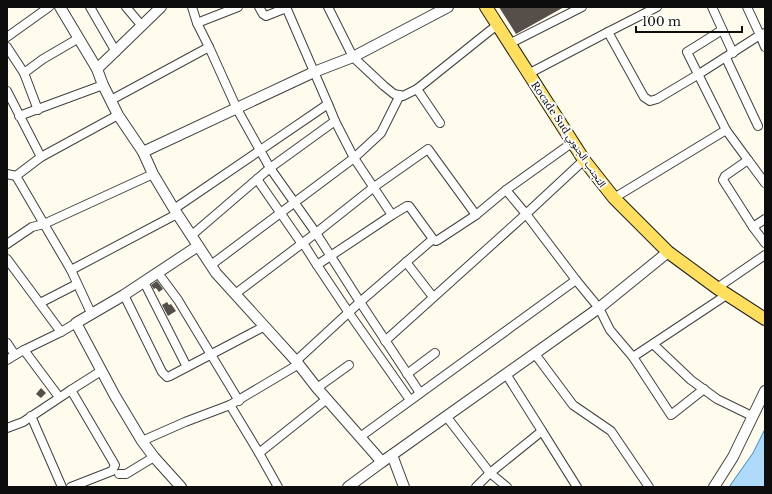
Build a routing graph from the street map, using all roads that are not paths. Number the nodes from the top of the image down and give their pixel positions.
1 (34, 7) edge
2 (49, 7) edge
3 (60, 7) edge
4 (90, 7) edge
5 (126, 7) edge
6 (161, 7) edge
7 (192, 7) edge
8 (238, 7) edge
9 (259, 7) edge
10 (286, 7) edge
11 (328, 7) edge
12 (448, 7) edge
13 (486, 7) edge
14 (582, 7) edge
15 (657, 7) edge
16 (712, 7) edge
17 (747, 7) edge
18 (37, 16) junction
19 (197, 22) junction
20 (497, 25) junction
21 (142, 26) junction
22 (722, 30) junction
23 (608, 32) junction
24 (762, 34) edge
25 (7, 37) edge
26 (79, 38) junction
27 (509, 44) junction
28 (209, 46) junction
29 (7, 47) edge
30 (765, 47) edge
31 (116, 52) junction
32 (733, 53) junction
33 (353, 57) junction
34 (726, 58) junction
35 (97, 70) junction
36 (314, 72) junction
37 (24, 73) junction
38 (528, 74) junction
39 (699, 74) junction
40 (103, 84) junction
41 (416, 89) junction
42 (7, 91) edge
43 (400, 95) junction
44 (110, 100) junction
45 (328, 104) junction
46 (237, 109) junction
47 (38, 110) junction
48 (118, 115) junction
49 (19, 116) junction
50 (335, 121) junction
51 (440, 123) dead end
52 (758, 126) dead end
53 (726, 130) junction
54 (572, 142) junction
55 (259, 150) junction
56 (143, 152) junction
57 (41, 157) junction
58 (354, 158) junction
59 (584, 160) junction
60 (748, 160) junction
61 (270, 168) junction
62 (7, 174) edge
63 (153, 174) junction
64 (16, 176) junction
65 (257, 179) junction
66 (765, 183) edge
67 (374, 187) junction
68 (506, 190) junction
69 (614, 198) junction
70 (295, 203) junction
71 (175, 212) junction
72 (280, 213) junction
73 (526, 214) junction
74 (392, 215) junction
75 (476, 215) junction
76 (765, 219) edge
77 (44, 224) junction
78 (753, 227) junction
79 (316, 233) junction
80 (192, 235) junction
81 (433, 239) junction
82 (302, 243) junction
83 (765, 243) edge
84 (7, 244) edge
85 (198, 246) junction
86 (668, 252) junction
87 (330, 255) junction
88 (765, 255) edge
89 (7, 258) edge
90 (406, 262) junction
91 (211, 265) junction
92 (317, 265) junction
93 (70, 270) junction
94 (158, 273) junction
95 (576, 280) junction
96 (144, 282) junction
97 (77, 284) junction
98 (717, 288) junction
99 (236, 294) junction
100 (728, 294) junction
101 (124, 295) junction
102 (433, 297) junction
103 (360, 302) junction
104 (40, 303) junction
105 (599, 308) junction
106 (92, 313) junction
107 (348, 313) junction
108 (765, 319) edge
109 (76, 323) junction
110 (265, 326) junction
111 (61, 332) junction
112 (385, 341) junction
113 (7, 343) edge
114 (653, 344) junction
115 (24, 350) junction
116 (435, 353) dead end
117 (211, 354) junction
118 (535, 354) junction
119 (15, 355) junction
120 (633, 357) junction
121 (7, 360) edge
122 (298, 363) junction
123 (349, 365) dead end
124 (187, 367) junction
125 (101, 370) junction
126 (407, 374) junction
127 (506, 374) junction
128 (317, 388) junction
129 (704, 389) junction
130 (71, 390) junction
131 (765, 391) edge
132 (420, 393) junction
133 (60, 397) junction
134 (327, 399) junction
135 (410, 400) junction
136 (239, 401) junction
137 (230, 405) junction
138 (31, 416) junction
139 (446, 416) junction
140 (752, 416) junction
141 (7, 428) edge
142 (542, 431) junction
143 (360, 437) junction
144 (142, 441) junction
145 (259, 453) junction
146 (392, 455) junction
147 (154, 457) junction
148 (382, 462) junction
149 (490, 473) junction
150 (119, 474) dead end
151 (62, 487) edge
152 (71, 487) edge
153 (181, 487) edge
154 (278, 487) edge
155 (348, 487) edge
156 (404, 487) edge
157 (476, 487) edge
158 (507, 487) edge
159 (577, 487) edge
160 (648, 487) edge
161 (714, 487) edge

1 - 18 street
2 - 18 street
3 - 26 street
4 - 31 street
5 - 21 street
6 - 21 street
7 - 19 street
8 - 19 street
9 - 10 street
10 - 36 street
11 - 33 street
12 - 33 street
13 - 20 main road, Rocade Sud,التجنب الجنوبي
14 - 27 street
15 - 23 street
16 - 22 street
17 - 24 street
18 - 25 street
19 - 28 street
20 - 27 main road, Rocade Sud,التجنب الجنوبي
20 - 41 street
21 - 31 street
22 - 32 street
22 - 39 street
23 - 38 street
23 - 39 street
24 - 30 street
24 - 32 street
26 - 35 street
26 - 37 street
27 - 38 main road, Rocade Sud,التجنب الجنوبي
28 - 44 street
28 - 46 street
29 - 37 street
31 - 35 street
32 - 34 street
33 - 36 street
33 - 43 street
34 - 39 street
34 - 52 street
35 - 40 street
36 - 45 street
36 - 46 street
37 - 47 street
38 - 54 main road, Rocade Sud,التجنب الجنوبي
39 - 53 street
40 - 44 street
40 - 47 street
41 - 43 street
41 - 51 street
42 - 49 street
43 - 58 street
44 - 48 street
45 - 50 street
45 - 55 street
46 - 55 street
46 - 56 street
47 - 49 street
48 - 56 street
48 - 57 street
49 - 57 street
50 - 58 street
50 - 61 street
53 - 60 street
53 - 69 street
54 - 59 main road, Rocade Sud,التجنب الجنوبي
54 - 68 street
55 - 61 street
55 - 71 street
56 - 63 street
57 - 64 street
58 - 67 street
58 - 70 street
59 - 69 main road, Rocade Sud,التجنب الجنوبي
59 - 73 street
60 - 66 street
60 - 78 street
61 - 65 street
61 - 70 street
62 - 64 street
63 - 71 street
63 - 77 street
64 - 77 street
65 - 72 street
65 - 80 street
67 - 74 street
67 - 75 street
67 - 79 street
68 - 73 street
68 - 75 street
69 - 86 main road, Rocade Sud,التجنب الجنوبي
70 - 72 street
70 - 79 street
71 - 80 street
71 - 93 street
72 - 82 street
72 - 91 street
73 - 95 street
73 - 102 street
74 - 81 street
74 - 87 street
75 - 81 street
76 - 78 street
77 - 84 street
77 - 93 street
78 - 83 street
79 - 82 street
79 - 87 street
80 - 85 street
81 - 90 street
82 - 92 street
82 - 99 street
85 - 91 street
85 - 94 street
86 - 98 main road, Rocade Sud,التجنب الجنوبي
86 - 105 street
87 - 92 street
87 - 103 street
88 - 98 street
89 - 104 street
90 - 102 street
90 - 103 street
91 - 99 street
92 - 107 street
93 - 97 street
94 - 96 street
94 - 117 street
95 - 105 street
95 - 132 street
96 - 101 street
96 - 124 street
97 - 104 street
97 - 106 street
98 - 100 main road, Rocade Sud,التجنب الجنوبي
99 - 110 street
100 - 108 main road, Rocade Sud,التجنب الجنوبي
100 - 114 street
101 - 106 street
101 - 124 street
102 - 112 street
103 - 107 street
103 - 112 street
104 - 111 street
105 - 118 street
105 - 120 street
106 - 109 street
107 - 122 street
107 - 135 street
109 - 111 street
109 - 125 street
110 - 117 street
110 - 122 street
111 - 115 street
112 - 126 street
113 - 119 street
114 - 120 street
114 - 129 street
115 - 119 street
115 - 133 street
116 - 126 street
117 - 124 street
117 - 136 street
118 - 127 street
118 - 160 street
119 - 121 street
120 - 129 street
122 - 128 street
122 - 136 street
123 - 128 street
125 - 130 street
125 - 144 street
126 - 132 street
127 - 139 street
127 - 142 street
128 - 134 street
129 - 140 street
130 - 133 street
130 - 152 street
131 - 140 street
132 - 135 street
133 - 138 street
134 - 143 street
134 - 145 street
135 - 143 street
136 - 137 street
137 - 144 street
137 - 145 street
138 - 141 street
138 - 151 street
139 - 146 street
139 - 149 street
140 - 161 street
142 - 149 street
142 - 159 street
143 - 148 street
144 - 147 street
145 - 154 street
146 - 148 street
146 - 156 street
147 - 150 street
147 - 153 street
148 - 155 street
149 - 157 street
149 - 158 street

